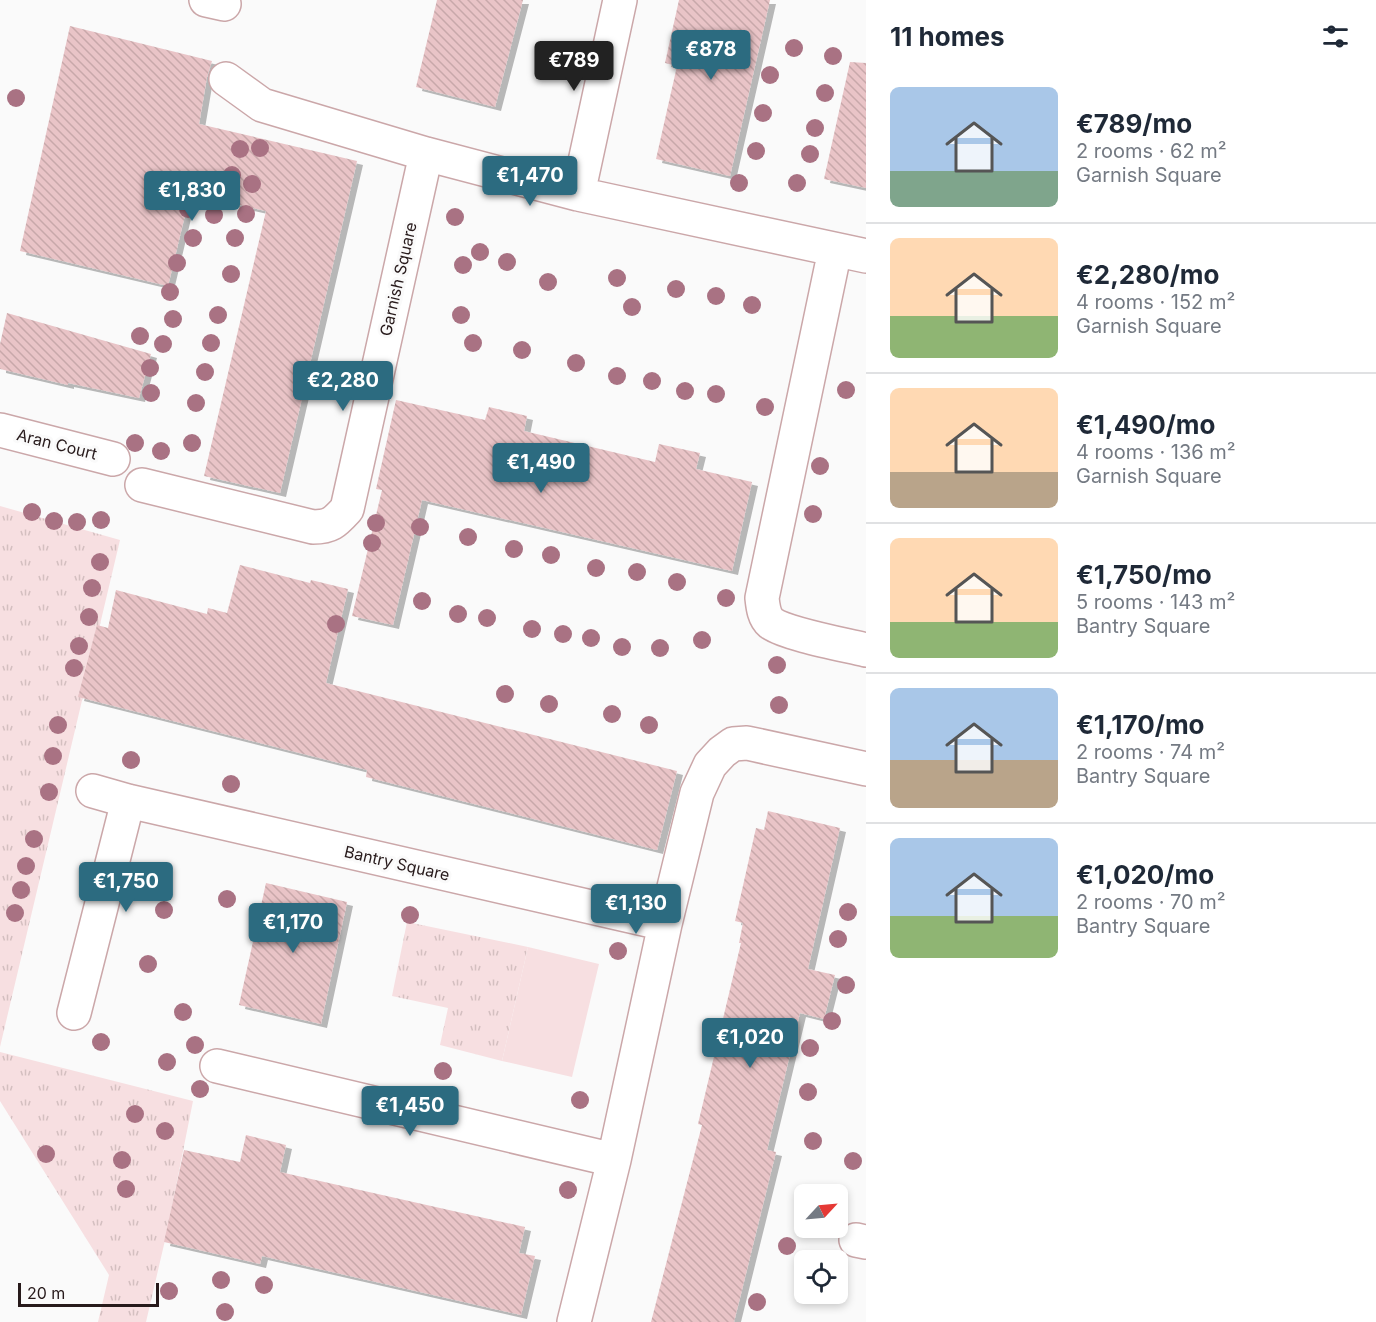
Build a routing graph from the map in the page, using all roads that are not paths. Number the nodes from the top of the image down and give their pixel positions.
1 (620, 0) edge
2 (226, 79) dead end
3 (426, 153) junction
4 (578, 194) junction
5 (851, 253) edge
6 (0, 430) edge
7 (113, 459) dead end
8 (142, 485) dead end
9 (866, 650) edge
10 (866, 769) edge
11 (93, 791) dead end
12 (128, 801) junction
13 (665, 924) junction
14 (74, 1013) dead end
15 (217, 1066) dead end
16 (614, 1160) junction
17 (574, 1322) edge

1 - 4 street
2 - 3 street
3 - 4 street
3 - 8 street, Garnish Square
4 - 5 street
5 - 9 street
6 - 7 street, Aran Court
10 - 13 street
11 - 12 street, Bantry Square
12 - 13 street, Bantry Square
12 - 14 street
13 - 16 street
15 - 16 street
16 - 17 street

